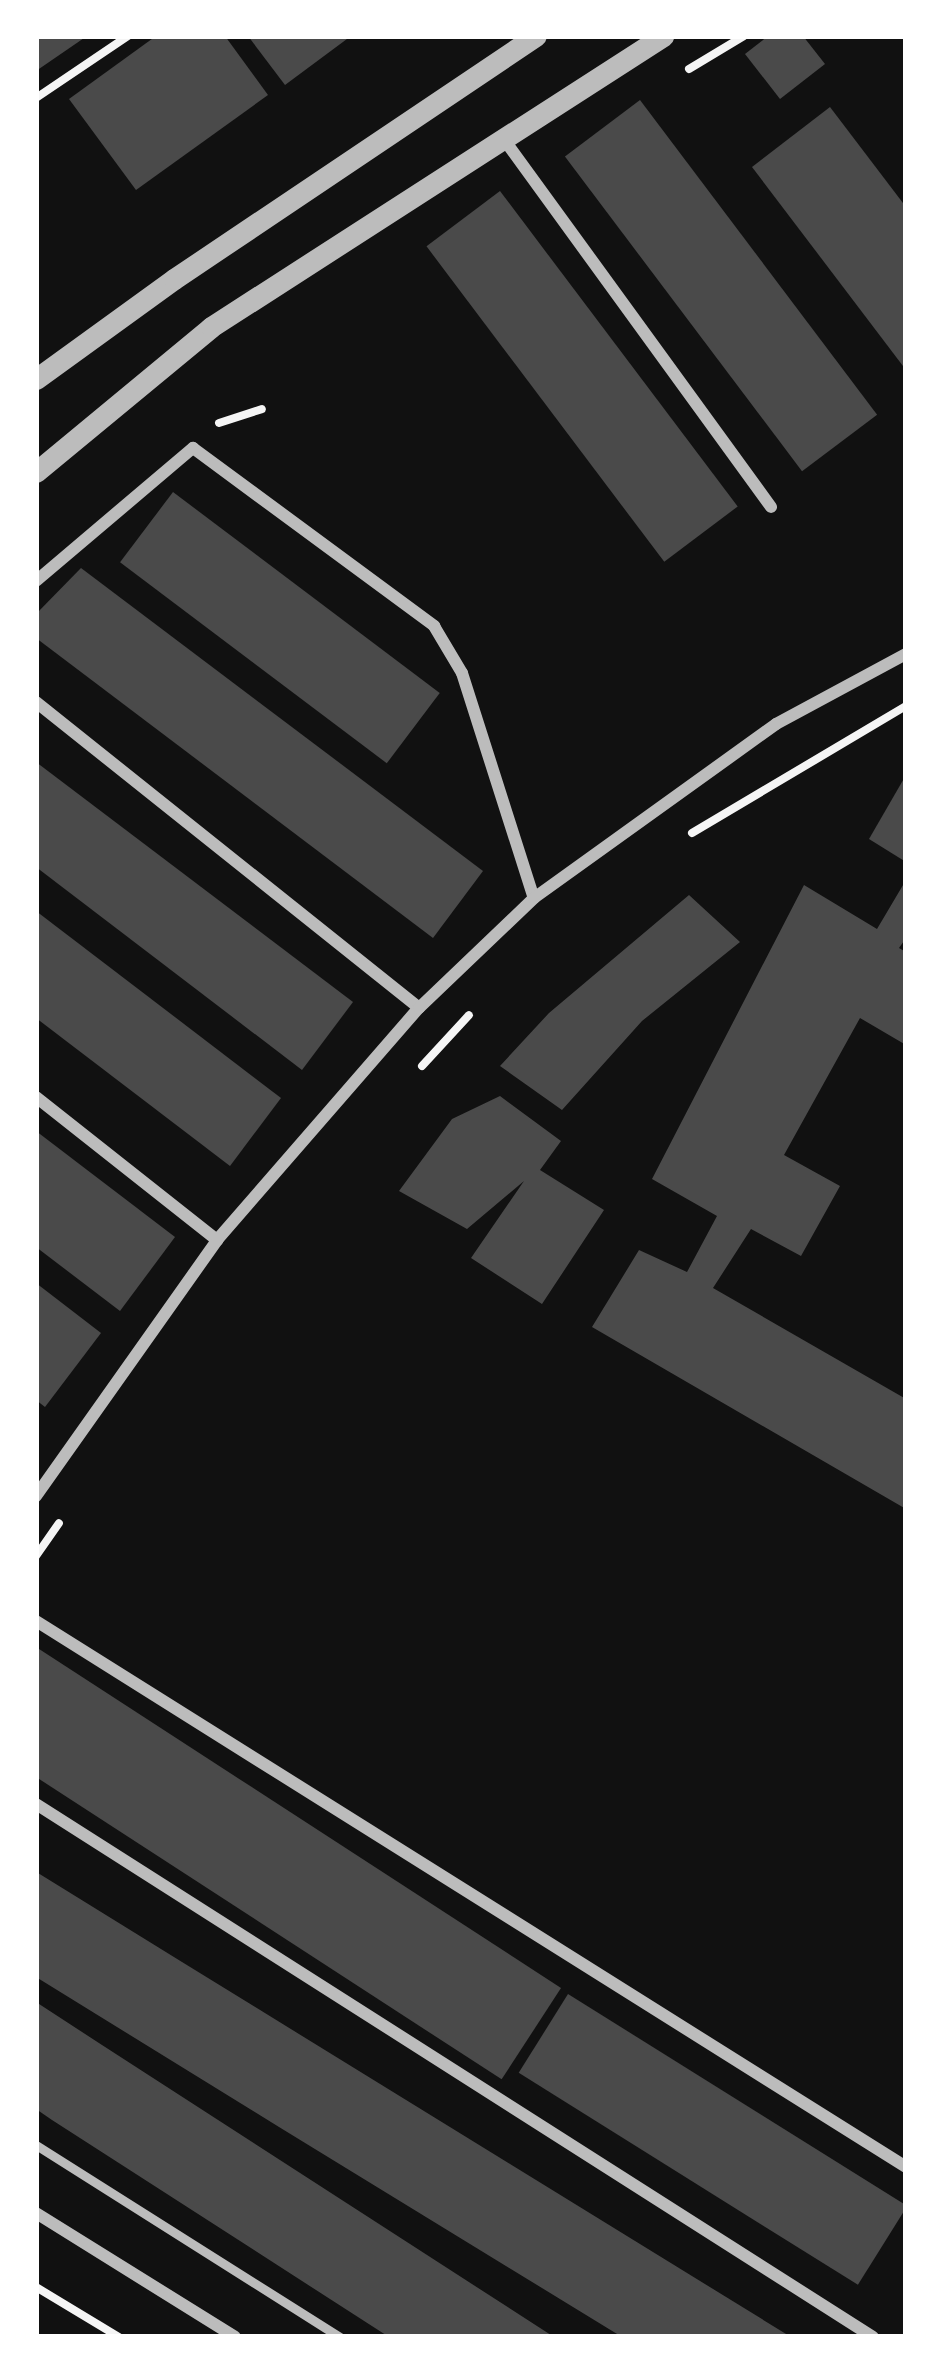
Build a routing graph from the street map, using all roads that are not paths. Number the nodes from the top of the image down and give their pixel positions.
1 (536, 36) edge
2 (663, 36) edge
3 (508, 43) edge
4 (502, 137) junction
5 (36, 379) edge
6 (36, 472) edge
7 (771, 507) dead end
8 (36, 581) edge
9 (906, 653) edge
10 (36, 702) edge
11 (534, 898) junction
12 (419, 1008) junction
13 (36, 1097) edge
14 (218, 1240) junction
15 (38, 1488) edge
16 (36, 1621) edge
17 (36, 1804) edge
18 (36, 2145) edge
19 (906, 2167) edge
20 (36, 2212) edge
21 (236, 2337) edge
22 (340, 2337) edge
23 (873, 2337) edge

1 - 3 street
2 - 4 street
3 - 5 street
4 - 6 street
4 - 7 street
8 - 11 street
9 - 11 street
10 - 12 street
11 - 12 street
12 - 14 street
13 - 14 street
14 - 15 street
16 - 19 street
17 - 23 street
18 - 22 lane
20 - 21 street

